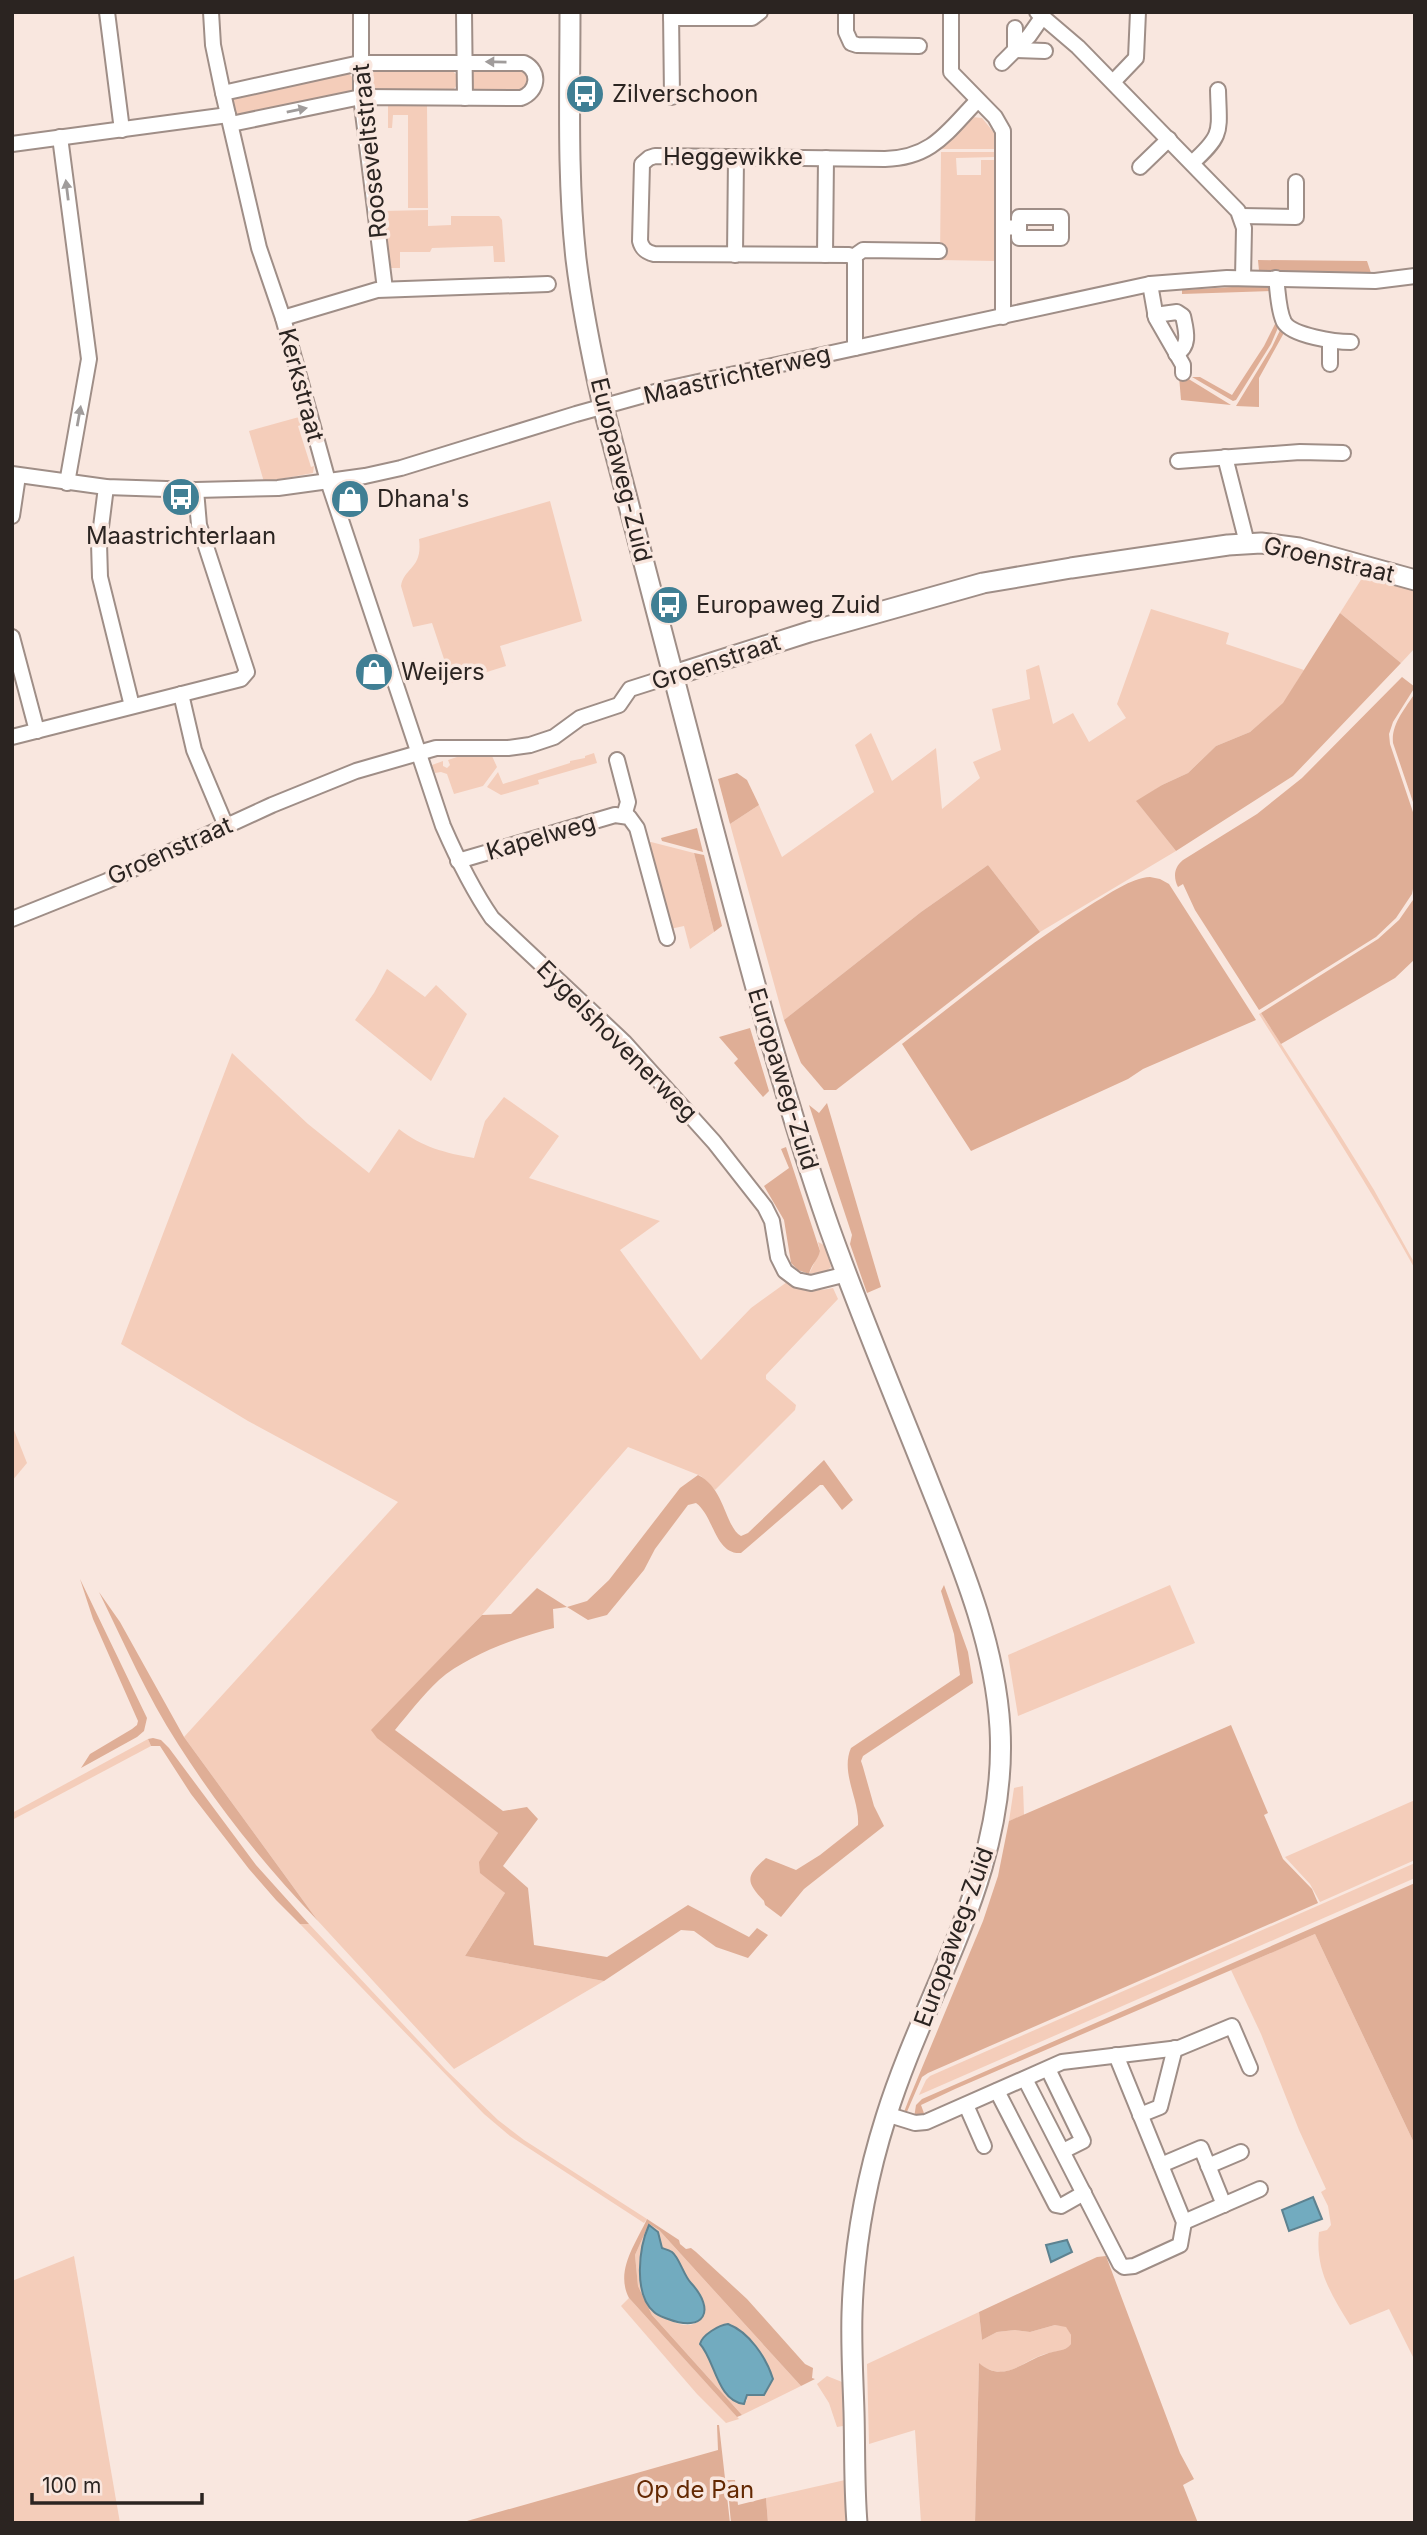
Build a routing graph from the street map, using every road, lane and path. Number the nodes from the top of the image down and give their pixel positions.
1 (107, 12) edge
2 (211, 12) edge
3 (361, 12) edge
4 (464, 12) edge
5 (570, 12) edge
6 (760, 12) edge
7 (846, 12) edge
8 (951, 12) edge
9 (1138, 12) edge
10 (1040, 14) edge
11 (671, 15) edge
12 (1015, 28) dead end
13 (1024, 45) junction
14 (919, 46) dead end
15 (1045, 51) dead end
16 (463, 62) junction
17 (1002, 63) dead end
18 (360, 64) junction
19 (1113, 82) junction
20 (1218, 90) dead end
21 (223, 93) junction
22 (361, 97) junction
23 (465, 97) junction
24 (672, 97) dead end
25 (977, 101) junction
26 (229, 120) junction
27 (122, 130) junction
28 (60, 137) junction
29 (1169, 139) junction
30 (12, 144) edge
31 (736, 157) junction
32 (826, 158) junction
33 (1192, 163) junction
34 (1140, 167) dead end
35 (1296, 182) dead end
36 (1241, 216) junction
37 (1019, 227) dead end
38 (1003, 228) junction
39 (939, 251) dead end
40 (735, 254) junction
41 (825, 255) junction
42 (853, 257) junction
43 (1415, 276) edge
44 (1243, 278) junction
45 (1276, 278) junction
46 (548, 284) dead end
47 (1150, 284) junction
48 (385, 289) junction
49 (1155, 315) junction
50 (1003, 317) junction
51 (283, 318) junction
52 (1330, 342) junction
53 (1351, 342) dead end
54 (855, 348) junction
55 (1176, 354) junction
56 (1330, 364) dead end
57 (1183, 373) dead end
58 (603, 406) junction
59 (1343, 453) dead end
60 (1225, 457) junction
61 (1178, 460) dead end
62 (15, 475) edge
63 (328, 481) junction
64 (67, 483) junction
65 (106, 487) junction
66 (196, 490) junction
67 (12, 516) edge
68 (1247, 543) junction
69 (1415, 580) edge
70 (12, 637) edge
71 (674, 675) junction
72 (181, 694) junction
73 (132, 706) junction
74 (37, 731) junction
75 (12, 737) edge
76 (418, 752) junction
77 (617, 760) dead end
78 (624, 816) junction
79 (226, 826) junction
80 (458, 861) junction
81 (12, 919) edge
82 (667, 938) dead end
83 (847, 1275) junction
84 (1175, 2048) junction
85 (1116, 2056) junction
86 (1048, 2068) junction
87 (1250, 2068) dead end
88 (1025, 2079) junction
89 (997, 2091) junction
90 (966, 2105) junction
91 (886, 2114) junction
92 (1140, 2115) junction
93 (984, 2146) dead end
94 (1063, 2151) junction
95 (1241, 2152) dead end
96 (1161, 2165) junction
97 (1208, 2166) junction
98 (1260, 2189) dead end
99 (1084, 2193) junction
100 (1224, 2205) junction
101 (1184, 2222) junction
102 (857, 2523) edge

1 - 27 street
2 - 21 street, Kerkstraat
3 - 18 street, Rooseveltstraat
4 - 16 street
5 - 58 street, Europaweg-Zuid
6 - 11 street
7 - 14 street
8 - 25 street
9 - 19 street
10 - 13 street
10 - 19 street
11 - 24 street
12 - 13 street
13 - 15 street
13 - 17 street
16 - 18 street
16 - 23 street
23 -> 16 street
18 - 21 street
18 - 22 street, Rooseveltstraat
19 - 29 street
20 - 33 street
21 - 26 street, Kerkstraat
22 - 23 street
26 -> 22 street
22 - 48 street, Rooseveltstraat
25 - 32 street, Heggewikke
25 - 38 street
26 - 27 street
26 - 51 street, Kerkstraat
27 - 28 street
28 - 30 street
64 -> 28 street
29 - 33 street
29 - 34 street
31 - 32 street, Heggewikke
31 - 40 street
31 - 40 street, Heggewikke
32 - 41 street
33 - 36 street
35 - 36 street
36 - 44 street
37 - 38 street
38 - 50 street
39 - 42 street, Heggewikke
40 - 41 street, Heggewikke
41 - 42 street, Heggewikke
42 - 54 street
43 - 45 street, Maastrichterweg
44 - 45 street, Maastrichterweg
44 - 47 street, Maastrichterweg
45 - 52 street
46 - 48 street
47 - 49 street
47 - 50 street, Maastrichterweg
48 - 51 street
49 - 55 street
49 - 55 street
50 - 54 street, Maastrichterweg
51 - 63 street, Kerkstraat
52 - 53 street
52 - 56 street
54 - 58 street, Maastrichterweg
55 - 57 street
58 - 63 street, Maastrichterweg
58 - 71 street, Europaweg-Zuid
59 - 60 street
60 - 61 street
60 - 68 street
62 - 64 street
62 - 67 street
63 - 66 street
63 - 76 street, Kerkstraat
64 - 65 street
65 - 66 street
65 - 73 street
66 - 72 street
68 - 69 street, Groenstraat
68 - 71 street, Groenstraat
70 - 74 street
71 - 76 street, Groenstraat
71 - 83 street, Europaweg-Zuid
72 - 73 street
72 - 79 street
73 - 74 street
74 - 75 street
76 - 79 street, Groenstraat
76 - 80 street, Eygelshovenerweg
77 - 78 street, Kapelweg
78 - 80 street, Kapelweg
78 - 82 street, Kapelweg
79 - 81 street, Groenstraat
80 - 83 street, Eygelshovenerweg
83 - 91 street, Europaweg-Zuid
84 - 85 street
84 - 87 street
84 - 92 street
85 - 86 street
85 - 92 street
86 - 88 street
86 - 94 street
88 - 89 street
88 - 94 street
89 - 90 street
89 - 99 street
90 - 91 street
90 - 93 street
91 - 102 street, Europaweg-Zuid
92 - 96 street
94 - 99 street
95 - 97 street
96 - 97 street
96 - 101 street
97 - 100 street
98 - 100 street
99 - 101 street
100 - 101 street

